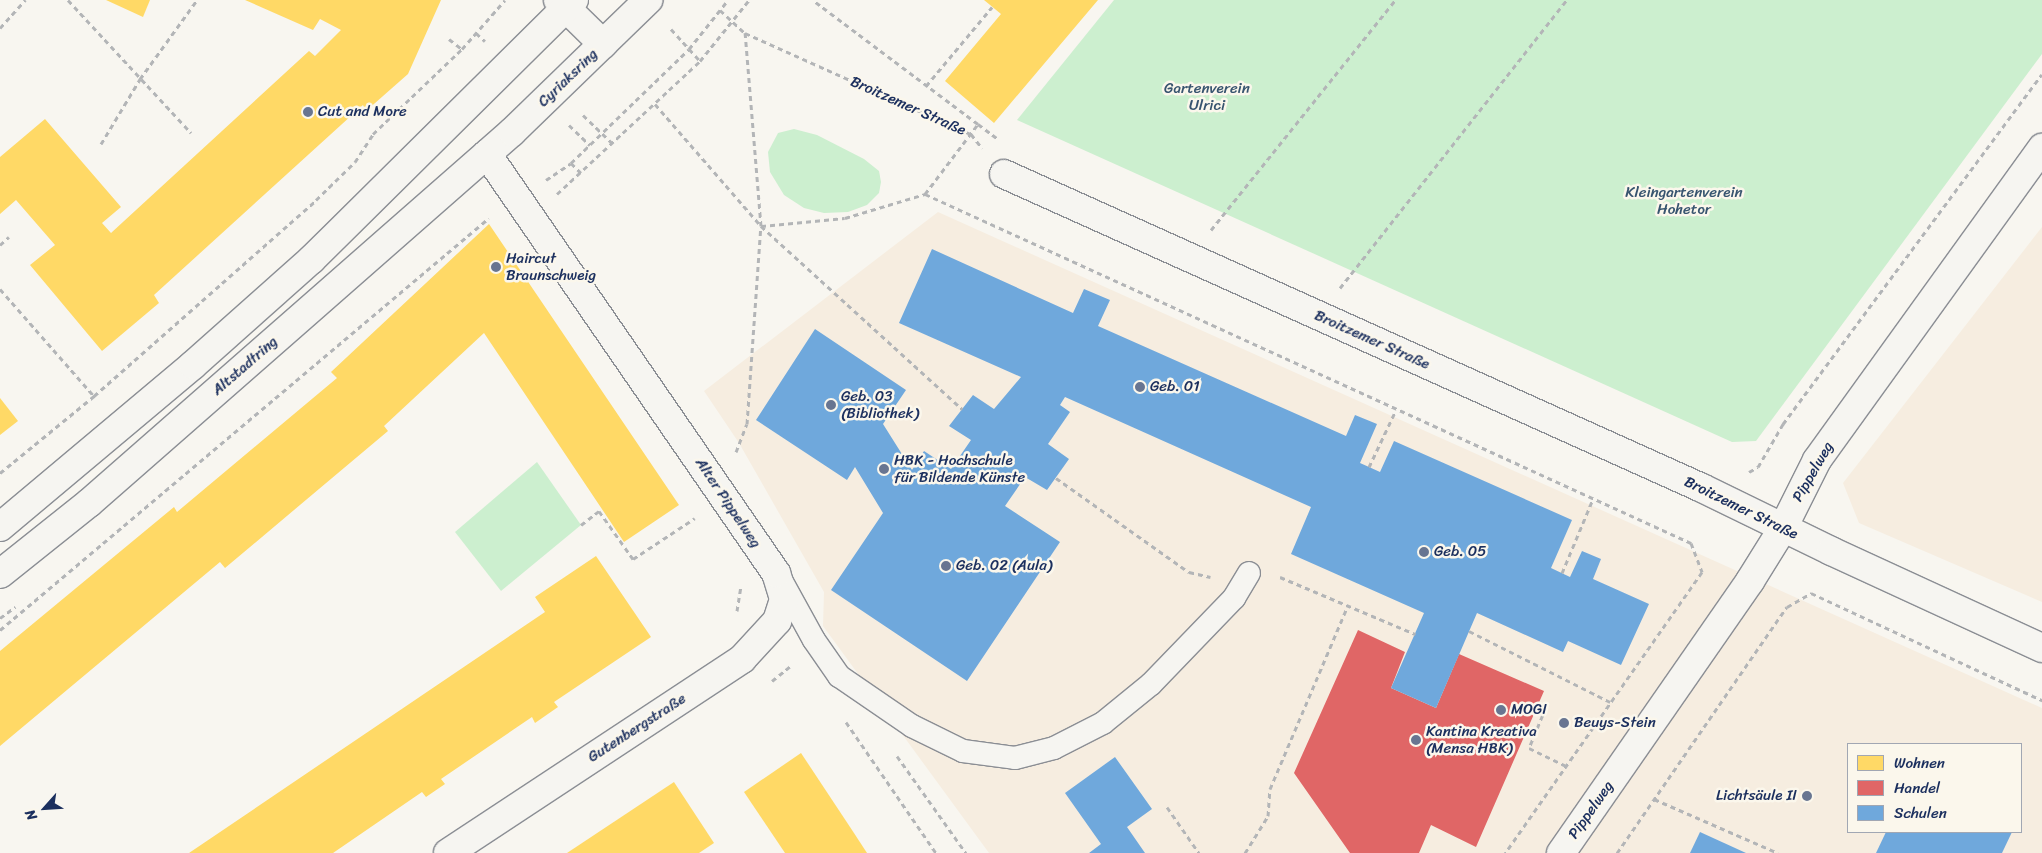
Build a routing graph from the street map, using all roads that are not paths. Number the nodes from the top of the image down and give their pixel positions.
1 (648, 0) edge
2 (566, 2) edge
3 (603, 44) junction
4 (2042, 148) edge
5 (487, 154) junction
6 (1004, 174) road end
7 (0, 527) edge
8 (1783, 528) junction
9 (776, 573) junction
10 (1249, 573) dead end
11 (0, 574) edge
12 (2042, 648) edge
13 (448, 853) edge
14 (1561, 853) edge

1 - 3 street, Cyriaksring
2 - 3 street
2 - 7 street
3 - 5 street, Cyriaksring
4 - 8 street, Pippelweg
5 - 9 street, Alter Pippelweg
5 - 11 street, Altstadtring
6 - 8 street, Broitzemer Straße
8 - 12 street, Broitzemer Straße
8 - 14 street, Pippelweg
9 - 10 lane, Alter Pippelweg
9 - 13 street, Gutenbergstraße

